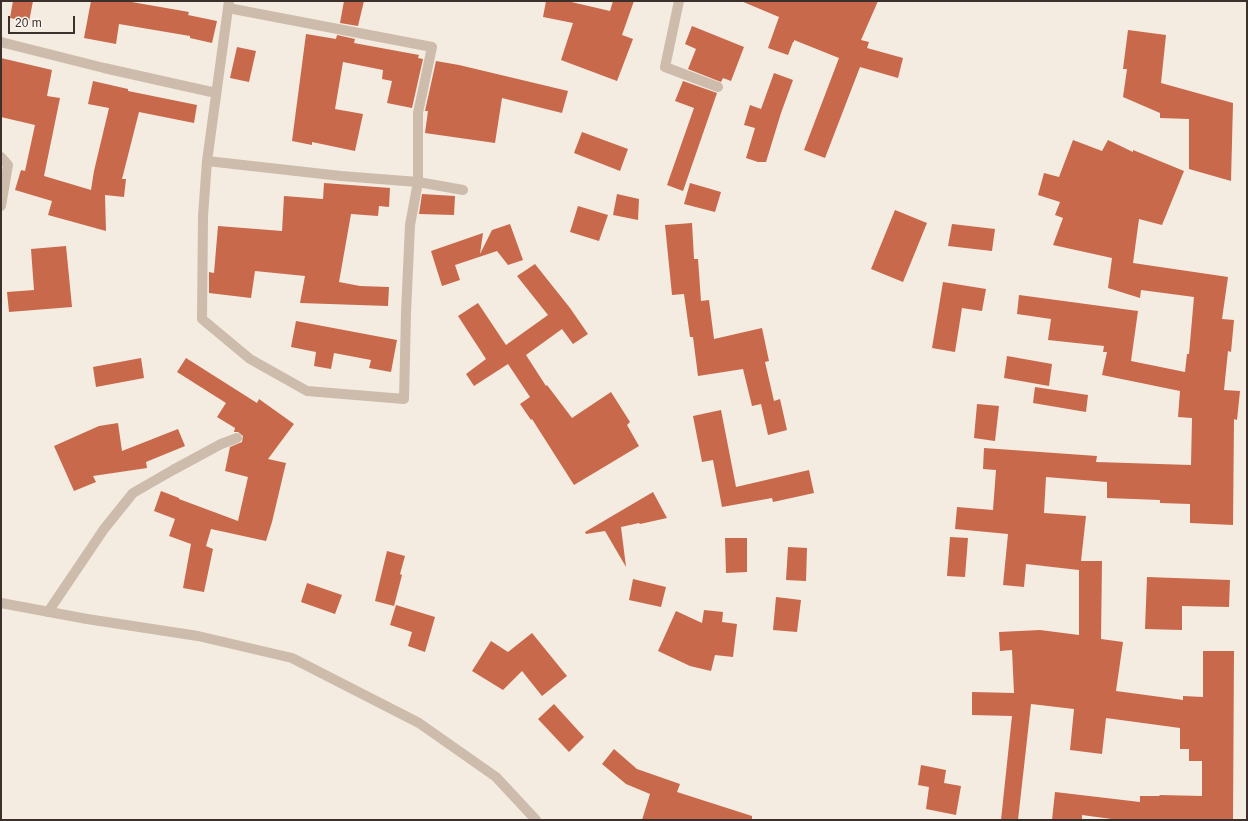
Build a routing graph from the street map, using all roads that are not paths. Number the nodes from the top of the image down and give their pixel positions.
1 (678, 1) edge
2 (228, 4) edge
3 (1, 42) edge
4 (718, 87) dead end
5 (216, 93) junction
6 (1, 157) edge
7 (207, 161) junction
8 (418, 182) junction
9 (463, 190) dead end
10 (1, 206) edge
11 (237, 438) dead end
12 (1, 603) edge
13 (48, 612) junction
14 (536, 820) edge

1 - 4 lane
2 - 5 lane
2 - 8 lane
3 - 5 lane
5 - 7 lane
6 - 10 lane
7 - 8 lane
7 - 8 lane
8 - 9 lane
11 - 13 lane
12 - 13 lane
13 - 14 lane

